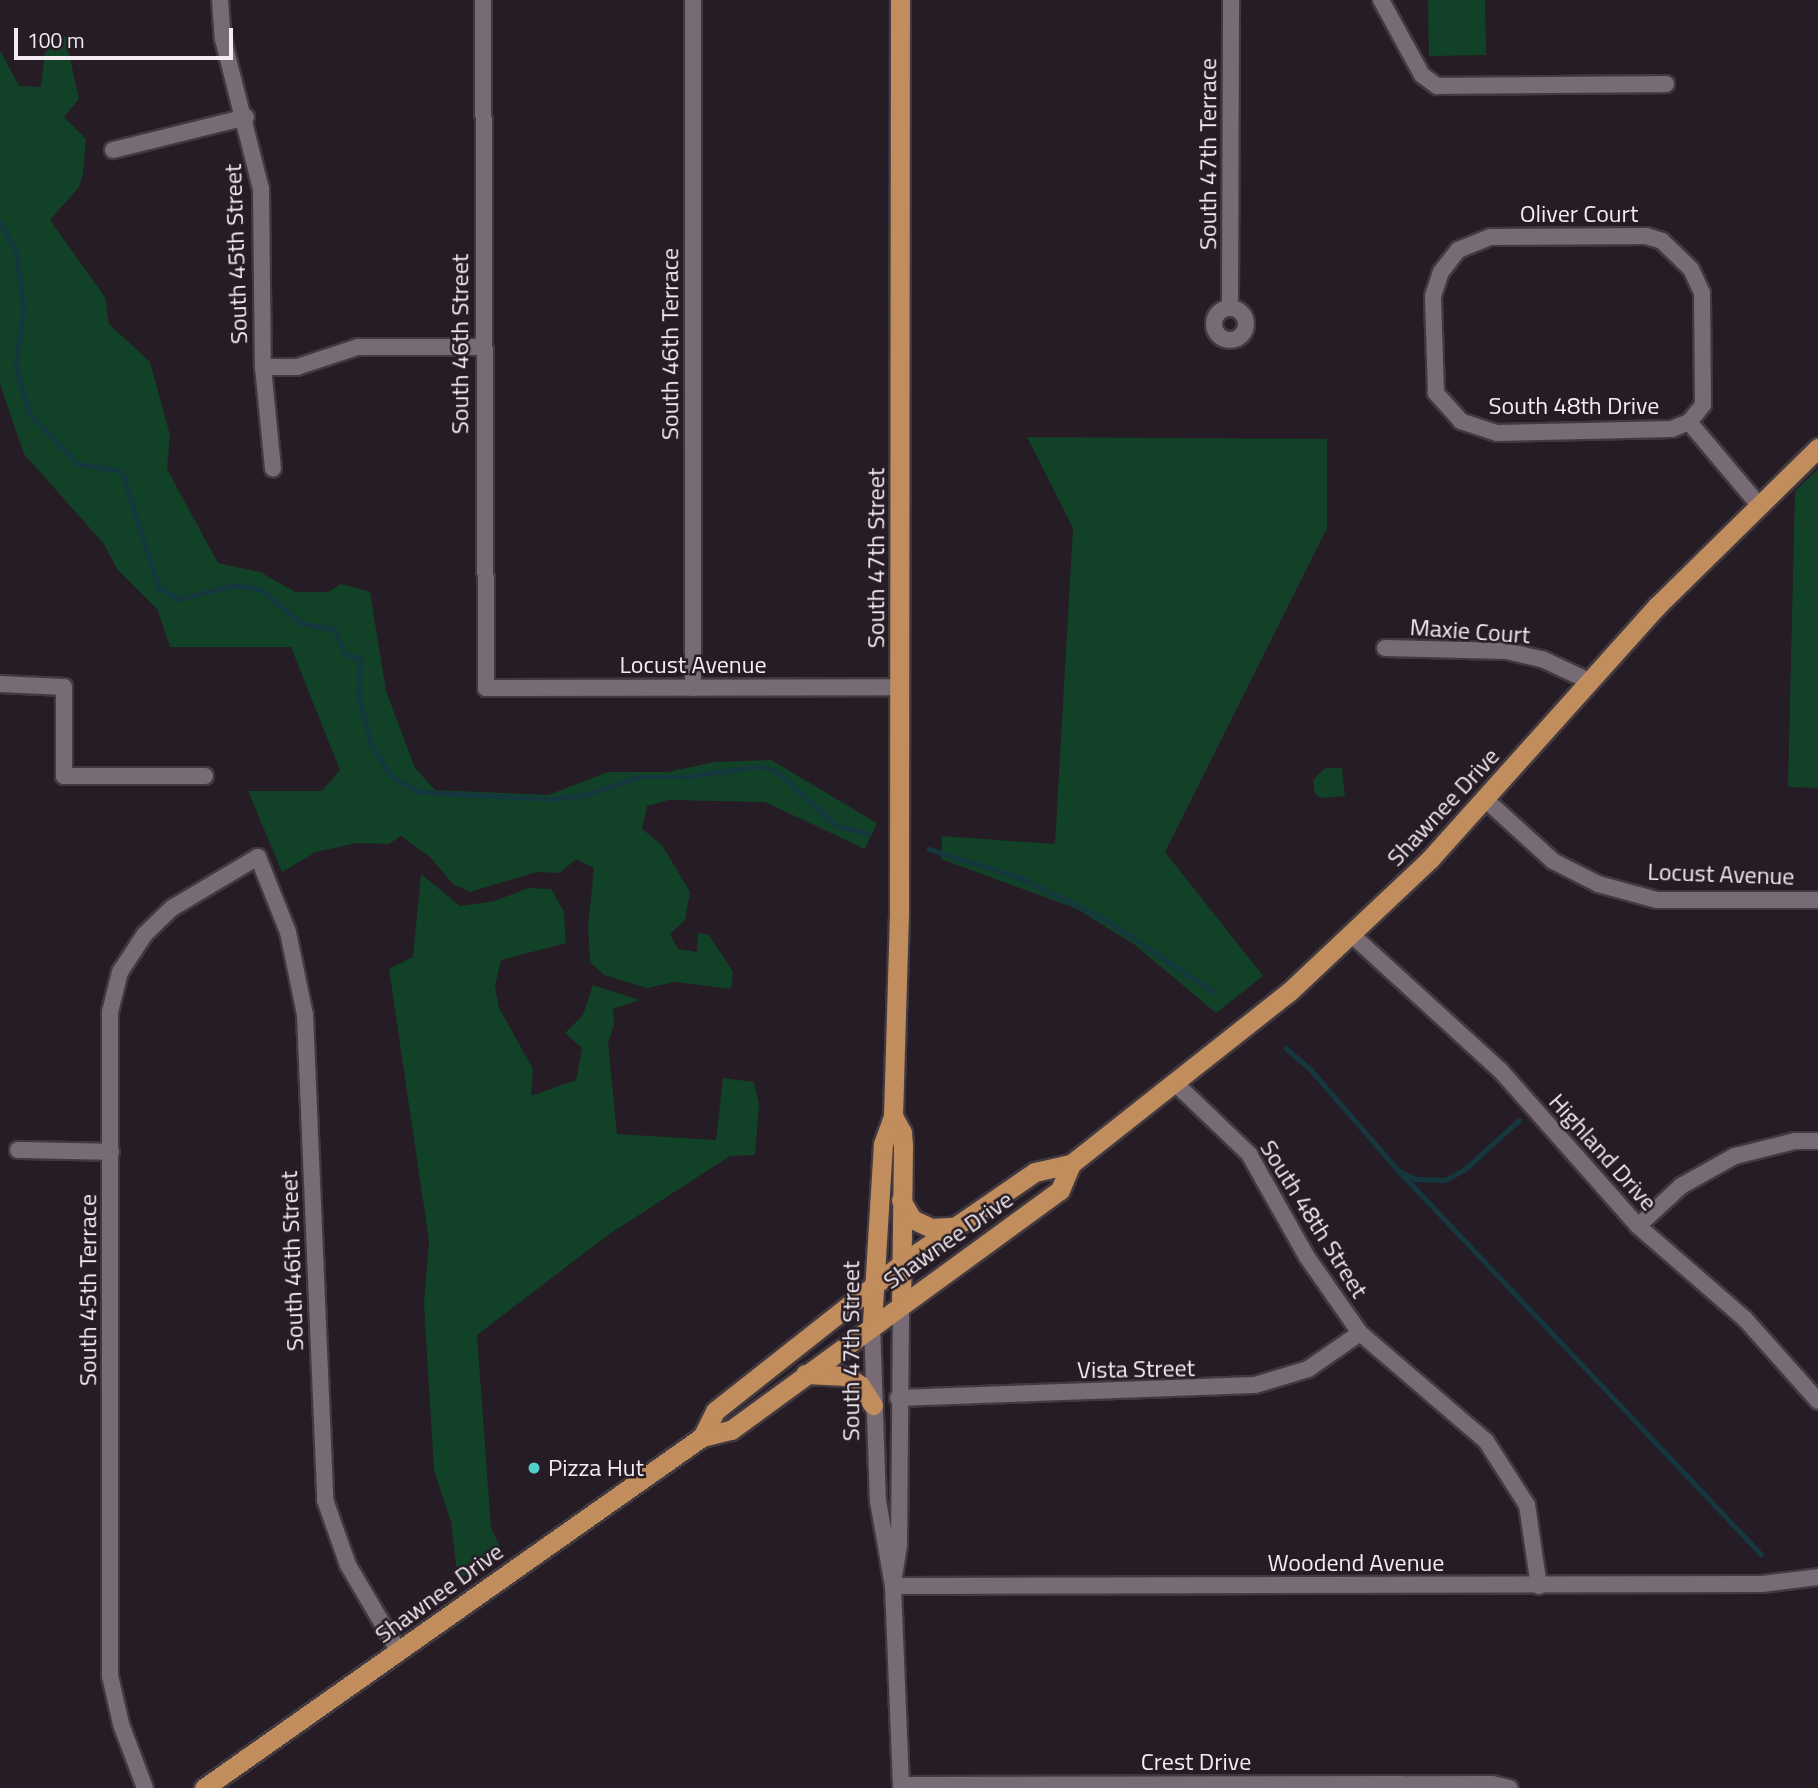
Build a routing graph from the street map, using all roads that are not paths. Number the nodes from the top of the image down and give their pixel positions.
1 (220, 0) edge
2 (484, 0) edge
3 (693, 0) edge
4 (900, 0) edge
5 (1231, 0) edge
6 (1381, 0) edge
7 (1665, 84) dead end
8 (246, 117) junction
9 (113, 150) dead end
10 (1448, 264) joint
11 (1230, 307) dead end
12 (482, 346) junction
13 (263, 367) junction
14 (1689, 422) junction
15 (1818, 448) edge
16 (273, 469) dead end
17 (1759, 505) junction
18 (1385, 648) dead end
19 (1589, 681) junction
20 (0, 684) edge
21 (901, 687) junction
22 (486, 688) joint
23 (693, 688) junction
24 (205, 776) dead end
25 (1486, 800) junction
26 (258, 857) joint
27 (1818, 900) edge
28 (1352, 935) junction
29 (1175, 1083) junction
30 (893, 1116) junction
31 (1818, 1141) edge
32 (18, 1150) dead end
33 (111, 1152) junction
34 (1072, 1164) junction
35 (901, 1200) junction
36 (1638, 1226) junction
37 (953, 1227) junction
38 (901, 1264) junction
39 (873, 1287) junction
40 (901, 1304) junction
41 (872, 1323) junction
42 (1360, 1333) junction
43 (804, 1374) junction
44 (898, 1398) junction
45 (1818, 1401) edge
46 (873, 1405) junction
47 (702, 1437) junction
48 (1818, 1577) edge
49 (893, 1586) junction
50 (1539, 1586) junction
51 (400, 1652) junction
52 (226, 1782) edge
53 (1492, 1786) edge
54 (901, 1787) edge
55 (145, 1788) edge
56 (204, 1788) edge
57 (1510, 1788) edge

1 - 8 street, South 45th Street
2 - 12 street, South 46th Street
3 - 23 street, South 46th Terrace
4 - 21 main road, South 47th Street
5 - 11 street, South 47th Terrace
6 - 7 street
8 - 9 street
8 - 13 street, South 45th Street
10 - 14 street, South 48th Drive
10 - 14 street, Oliver Court
12 - 13 street
12 - 22 street, South 46th Street
13 - 16 street, South 45th Street
14 - 17 street
15 - 17 main road, Shawnee Drive
17 - 19 main road, Shawnee Drive
18 - 19 street, Maxie Court
19 - 25 main road, Shawnee Drive
20 - 24 street
21 - 23 street, Locust Avenue
21 - 30 main road, South 47th Street
22 - 23 street, Locust Avenue
25 - 27 street, Locust Avenue
25 - 28 main road, Shawnee Drive
26 - 33 street, South 45th Terrace
26 - 51 street, South 46th Street
28 - 29 main road, Shawnee Drive
28 - 36 street, Highland Drive
29 - 34 main road, Shawnee Drive
29 - 42 street, South 48th Street
30 - 35 main road, South 47th Street
30 - 39 main road, South 47th Street
31 - 36 street
32 - 33 street
33 - 55 street, South 45th Terrace
34 - 37 main road, Shawnee Drive
34 - 40 main road, Shawnee Drive
35 - 37 main road
35 - 38 main road, South 47th Street
36 - 45 street, Highland Drive
37 - 38 main road, Shawnee Drive
38 - 39 main road, Shawnee Drive
38 - 40 main road, South 47th Street
39 - 41 main road, South 47th Street
39 - 47 main road, Shawnee Drive
40 - 41 main road, Shawnee Drive
40 - 44 street, South 47th Street
41 - 43 main road, Shawnee Drive
41 - 46 street, South 47th Street
42 - 44 street, Vista Street
42 - 50 street, South 48th Street
43 - 46 main road
43 - 47 main road, Shawnee Drive
44 - 49 street, South 47th Street
46 - 49 street, South 47th Street
47 - 51 main road, Shawnee Drive
48 - 50 street, Woodend Avenue
49 - 50 street, Woodend Avenue
49 - 54 street, South 47th Street
51 - 52 main road, Shawnee Drive
52 - 56 main road, Shawnee Drive
53 - 54 street, Crest Drive
53 - 57 street, Crest Drive

